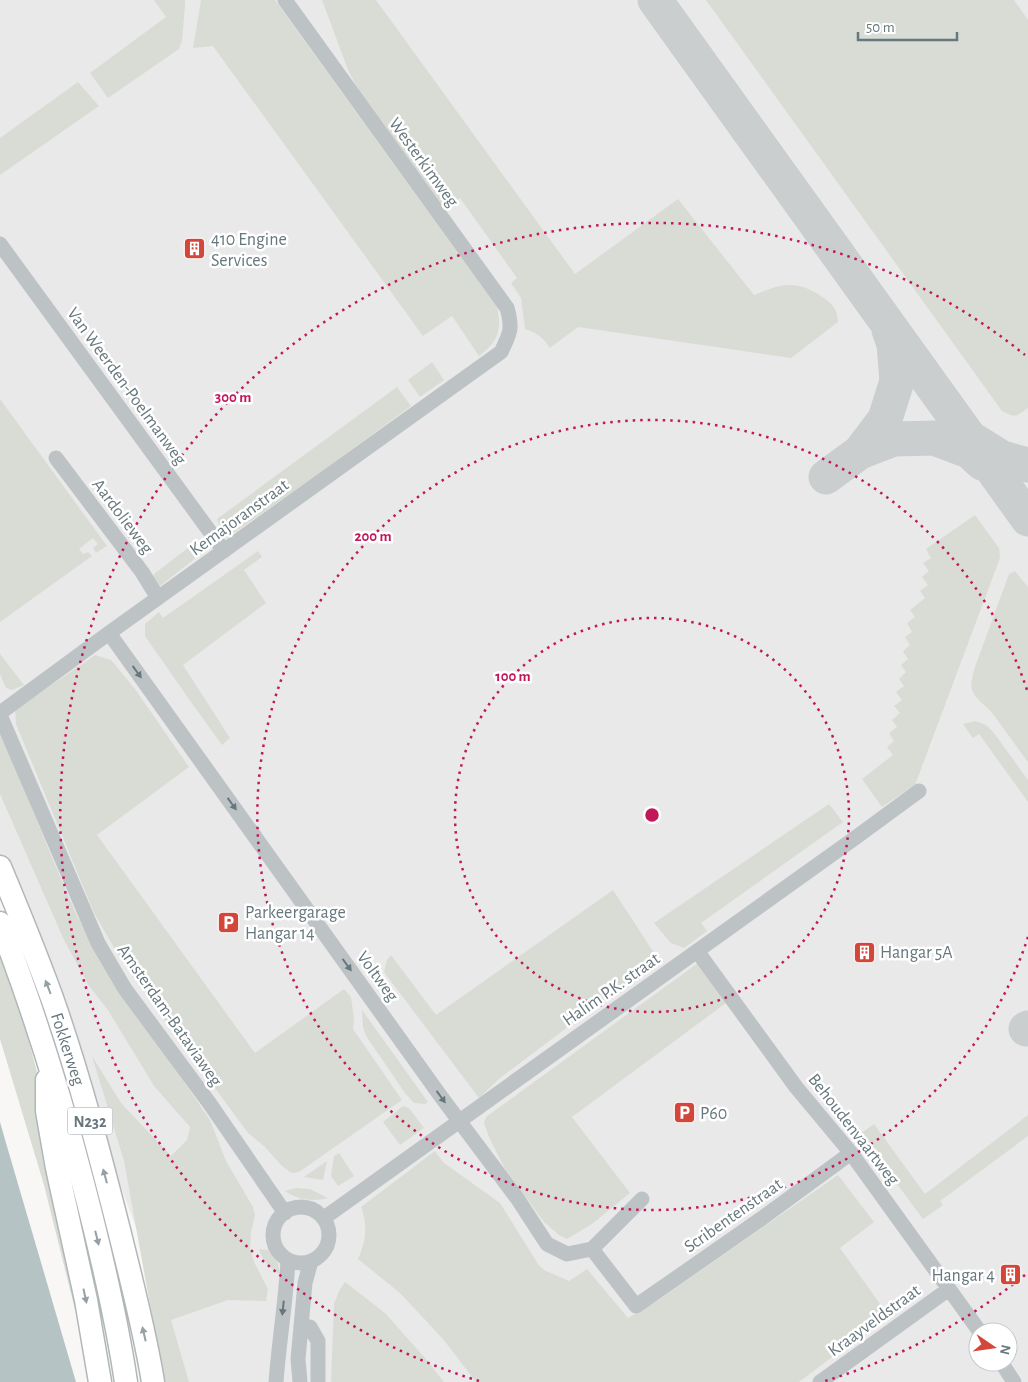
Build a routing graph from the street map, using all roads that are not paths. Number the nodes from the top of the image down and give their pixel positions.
1 (285, 0) edge
2 (0, 244) edge
3 (501, 352) joint
4 (56, 458) dead end
5 (224, 551) junction
6 (158, 598) junction
7 (109, 633) junction
8 (0, 714) edge
9 (919, 791) dead end
10 (0, 867) edge
11 (0, 923) edge
12 (698, 951) junction
13 (47, 1056) junction
14 (459, 1121) junction
15 (852, 1153) junction
16 (642, 1199) dead end
17 (285, 1213) junction
18 (324, 1218) junction
19 (592, 1249) junction
20 (288, 1260) junction
21 (311, 1261) junction
22 (949, 1289) junction
23 (302, 1313) junction
24 (973, 1322) edge
25 (310, 1327) junction
26 (100, 1382) edge
27 (126, 1382) edge
28 (153, 1382) edge
29 (276, 1382) edge
30 (300, 1382) edge
31 (304, 1382) edge
32 (318, 1382) edge
33 (820, 1382) edge

1 - 3 street, Westerkimweg
2 - 5 street, Van Weerden-Poelmanweg
3 - 5 street, Kemajoranstraat
4 - 6 street, Aardolieweg
5 - 6 street, Kemajoranstraat
6 - 7 street, Kemajoranstraat
7 - 8 street, Kemajoranstraat
7 -> 14 street, Voltweg
8 - 17 street, Amsterdam-Bataviaweg
9 - 12 street, Halim P.K. straat
28 -> 10 main road, Fokkerweg / N232
11 - 13 main road, Fokkerweg / N232
12 - 14 street, Halim P.K. straat
12 - 15 street, Behoudenvaartweg
13 -> 26 main road, N232
13 -> 27 main road, Fokkerweg / N232
14 - 18 street, Halim P.K. straat
14 - 19 street, Voltweg
15 - 19 street, Scribentenstraat
15 - 22 street, Behoudenvaartweg
16 - 19 street
17 - 18 street
17 - 20 street
18 - 21 street
20 - 21 street
20 -> 29 street
21 - 23 street
22 - 24 street, Behoudenvaartweg
22 - 33 street, Kraayveldstraat
23 - 25 street
23 - 30 street
25 - 31 street
25 - 32 street

